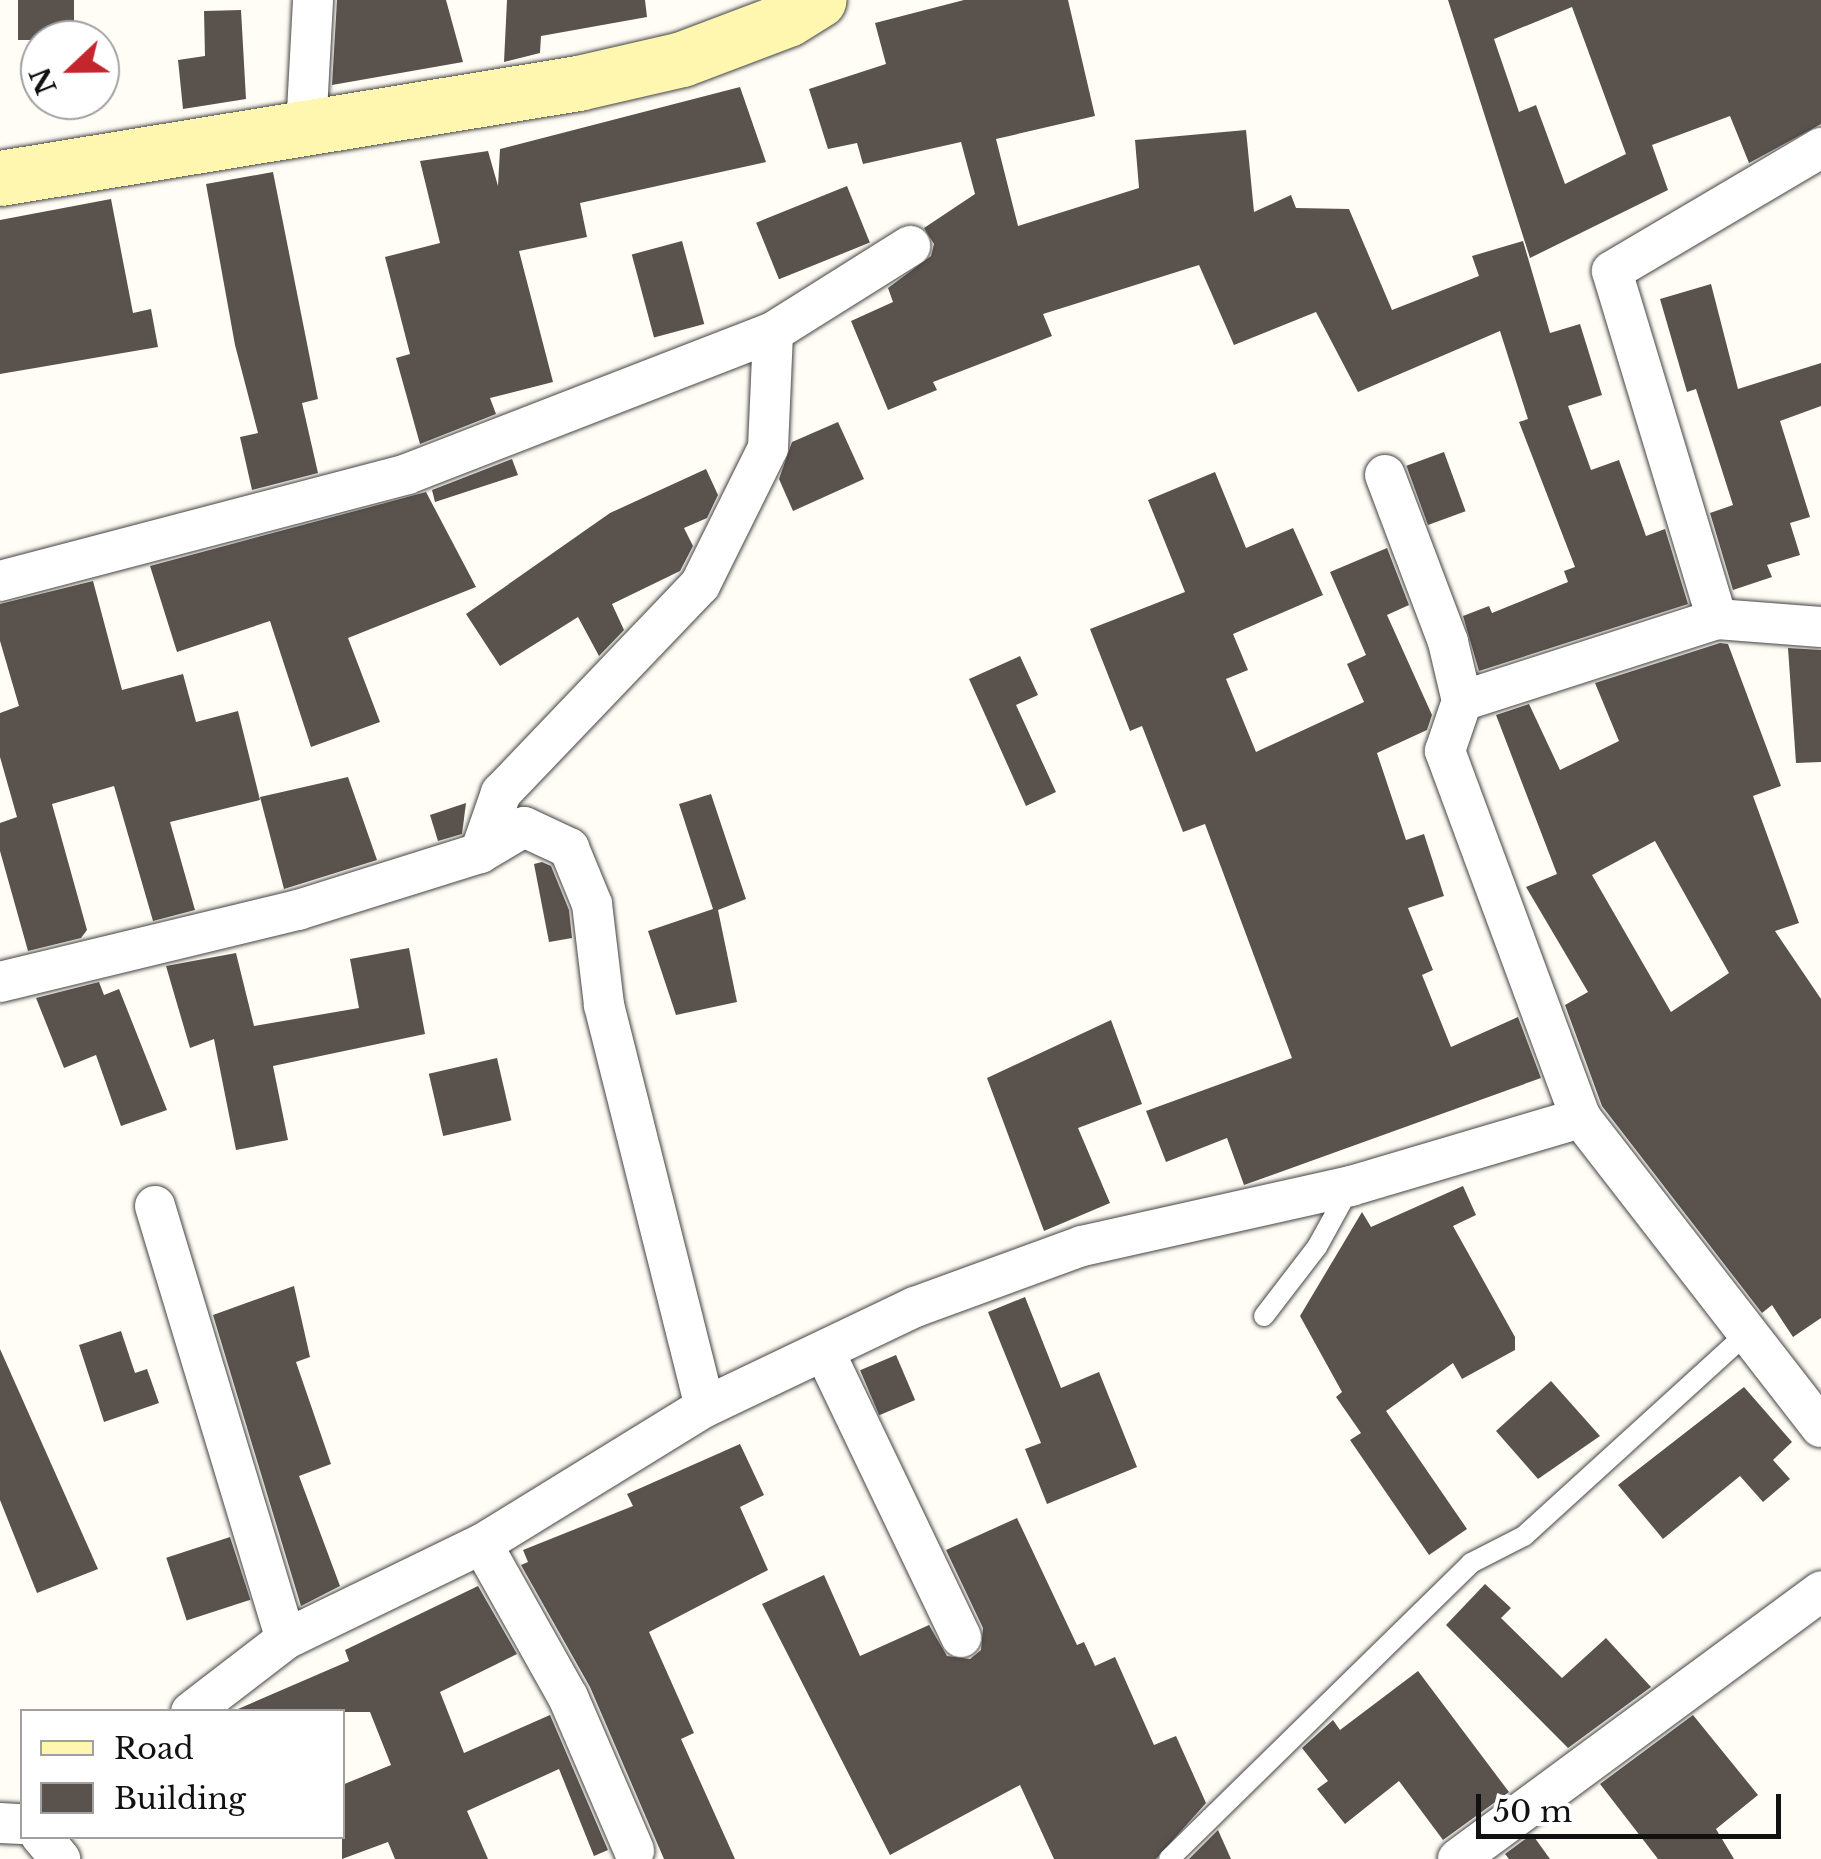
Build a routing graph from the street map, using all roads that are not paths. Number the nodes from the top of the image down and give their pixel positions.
1 (313, 0) edge
2 (798, 6) edge
3 (306, 130) junction
4 (1821, 148) edge
5 (0, 178) edge
6 (910, 246) dead end
7 (773, 332) junction
8 (1384, 475) dead end
9 (0, 580) edge
10 (1717, 619) junction
11 (1821, 627) edge
12 (1462, 701) junction
13 (480, 853) junction
14 (0, 982) edge
15 (1581, 1118) junction
16 (1351, 1186) junction
17 (155, 1206) dead end
18 (1264, 1316) dead end
19 (1746, 1334) junction
20 (824, 1353) junction
21 (705, 1408) junction
22 (1821, 1426) edge
23 (482, 1544) junction
24 (1821, 1591) edge
25 (961, 1637) dead end
26 (286, 1638) junction
27 (195, 1709) edge
28 (43, 1839) edge
29 (634, 1850) dead end
30 (60, 1859) edge
31 (1169, 1859) edge
32 (1458, 1859) edge

1 - 3 street
2 - 3 main road
3 - 5 main road
4 - 10 street
6 - 7 street
7 - 9 street
7 - 13 street
8 - 12 street
10 - 11 street
10 - 12 street
12 - 15 street
13 - 14 street
13 - 21 street
15 - 16 street
15 - 19 street
16 - 18 lane
16 - 20 street
17 - 26 street
19 - 22 street
19 - 31 lane
20 - 21 street
20 - 25 street
21 - 23 street
23 - 26 street
23 - 29 street
24 - 32 street
26 - 27 street
28 - 30 street

